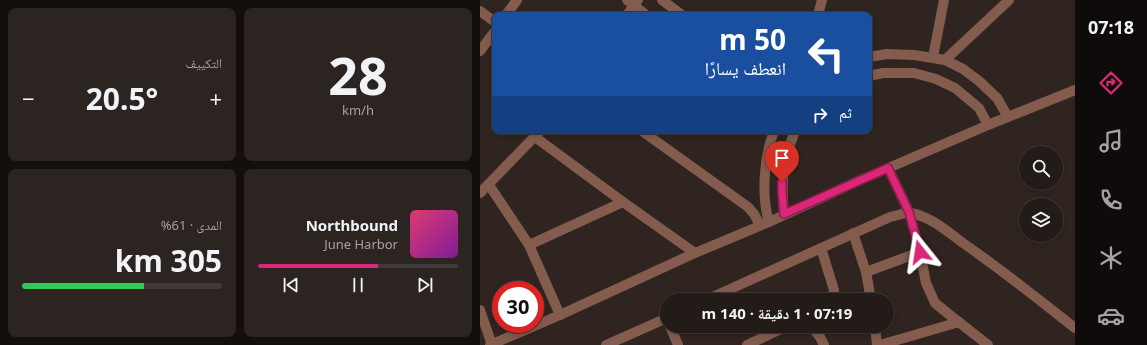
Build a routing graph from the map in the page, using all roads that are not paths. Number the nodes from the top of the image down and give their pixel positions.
1 (517, 0) edge
2 (662, 0) edge
3 (822, 0) edge
4 (944, 0) edge
5 (1009, 0) edge
6 (633, 2) edge
7 (480, 11) edge
8 (508, 12) edge
9 (629, 12) edge
10 (643, 12) edge
11 (678, 12) edge
12 (819, 12) edge
13 (492, 20) edge
14 (492, 35) edge
15 (480, 51) edge
16 (872, 56) edge
17 (933, 57) junction
18 (944, 60) junction
19 (872, 75) edge
20 (1075, 90) edge
21 (1008, 117) junction
22 (988, 125) junction
23 (538, 134) edge
24 (646, 134) edge
25 (773, 134) edge
26 (794, 134) edge
27 (888, 168) junction
28 (490, 185) junction
29 (480, 194) edge
30 (623, 202) junction
31 (909, 212) junction
32 (784, 214) junction
33 (764, 223) junction
34 (853, 234) junction
35 (529, 245) junction
36 (821, 248) junction
37 (920, 252) junction
38 (695, 253) junction
39 (866, 272) junction
40 (721, 293) edge
41 (834, 293) edge
42 (870, 293) edge
43 (480, 310) edge
44 (560, 315) junction
45 (959, 322) junction
46 (660, 323) edge
47 (1075, 328) edge
48 (673, 333) edge
49 (780, 333) edge
50 (818, 333) edge
51 (876, 333) edge
52 (768, 341) edge
53 (491, 345) edge
54 (606, 345) edge
55 (678, 345) edge
56 (747, 345) edge
57 (824, 345) edge
58 (877, 345) edge
59 (880, 345) edge
60 (988, 345) edge

1 - 8 street
2 - 11 street
3 - 12 street
4 - 17 street
5 - 18 street
6 - 9 street
6 - 10 street
7 - 13 street
14 - 15 street
16 - 17 street
17 - 18 street
18 - 21 street
19 - 22 street
20 - 21 street
21 - 22 street
22 - 27 street
23 - 28 street
23 - 30 street
24 - 33 street
25 - 33 street
26 - 32 street
27 - 31 street
27 - 32 street
28 - 29 street
28 - 35 street
30 - 35 street
30 - 38 street
31 - 34 street
31 - 37 street
31 - 47 street
32 - 33 street
33 - 38 street
34 - 36 street
34 - 39 street
35 - 44 street
36 - 40 street
36 - 41 street
37 - 39 street
37 - 45 street
38 - 44 street
39 - 42 street
43 - 53 street
44 - 53 street
45 - 59 street
45 - 60 street
46 - 54 street
48 - 55 street
49 - 52 street
50 - 57 street
51 - 58 street
52 - 56 street

